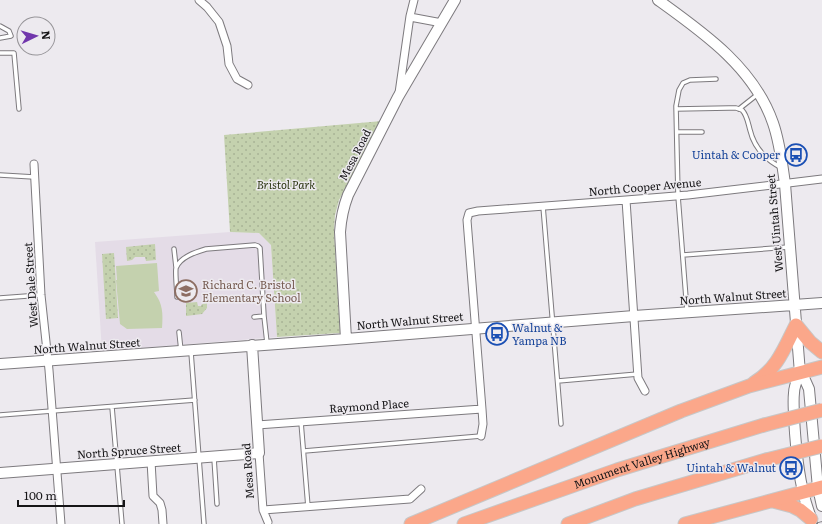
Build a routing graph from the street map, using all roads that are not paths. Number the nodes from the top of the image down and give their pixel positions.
1 (199, 0) edge
2 (414, 0) edge
3 (455, 0) edge
4 (658, 0) edge
5 (410, 17) junction
6 (442, 23) junction
7 (0, 26) edge
8 (0, 38) edge
9 (0, 53) edge
10 (716, 79) dead end
11 (248, 85) dead end
12 (759, 94) junction
13 (398, 97) junction
14 (19, 109) dead end
15 (676, 109) junction
16 (739, 109) junction
17 (677, 132) junction
18 (702, 132) dead end
19 (34, 164) dead end
20 (783, 169) junction
21 (0, 175) edge
22 (34, 177) junction
23 (822, 180) edge
24 (785, 184) junction
25 (678, 196) junction
26 (626, 200) junction
27 (543, 206) junction
28 (790, 247) junction
29 (174, 248) dead end
30 (683, 255) junction
31 (176, 268) junction
32 (42, 295) junction
33 (177, 297) dead end
34 (0, 298) edge
35 (822, 303) edge
36 (794, 305) junction
37 (688, 312) junction
38 (264, 316) junction
39 (634, 316) junction
40 (254, 317) dead end
41 (553, 322) junction
42 (796, 325) junction
43 (475, 328) junction
44 (179, 332) dead end
45 (346, 339) junction
46 (267, 344) junction
47 (252, 346) junction
48 (186, 350) junction
49 (822, 352) edge
50 (48, 361) junction
51 (0, 364) edge
52 (822, 367) edge
53 (800, 373) junction
54 (638, 374) junction
55 (558, 381) junction
56 (749, 386) junction
57 (645, 391) dead end
58 (195, 400) junction
59 (112, 407) junction
60 (482, 409) junction
61 (822, 410) edge
62 (53, 411) junction
63 (0, 415) edge
64 (301, 422) junction
65 (561, 424) dead end
66 (257, 425) junction
67 (481, 436) joint
68 (822, 446) edge
69 (304, 451) junction
70 (259, 454) junction
71 (214, 456) junction
72 (199, 458) junction
73 (151, 461) junction
74 (118, 464) junction
75 (56, 468) junction
76 (0, 473) edge
77 (820, 487) edge
78 (421, 489) dead end
79 (803, 492) junction
80 (771, 501) junction
81 (217, 504) dead end
82 (822, 506) edge
83 (308, 507) junction
84 (264, 510) junction
85 (812, 521) edge
86 (268, 522) dead end
87 (61, 524) edge
88 (122, 524) edge
89 (163, 524) edge
90 (204, 524) edge
91 (411, 524) edge
92 (464, 524) edge
93 (568, 524) edge
94 (685, 524) edge

1 - 11 street
2 - 5 street
3 - 6 main road, Mesa Road
4 - 12 main road, West Uintah Street
5 - 6 street
5 - 13 street
6 - 13 main road, Mesa Road
7 - 8 lane
9 - 14 lane
10 - 15 lane
12 - 16 lane
12 - 20 main road, West Uintah Street
13 - 45 main road, Mesa Road
15 - 16 lane
15 - 17 lane
16 - 20 lane
17 - 18 lane
17 - 25 lane
19 - 22 street, West Dale Street
20 - 24 main road, West Uintah Street
21 - 22 lane
22 - 32 street, West Dale Street
23 - 24 street, North Cooper Avenue
24 - 25 street, North Cooper Avenue
24 - 28 main road, West Uintah Street
25 - 26 street, North Cooper Avenue
25 - 30 lane
26 - 27 street, North Cooper Avenue
26 - 39 street
27 - 41 lane
27 - 43 street, North Cooper Avenue
28 - 30 lane
28 - 36 main road, West Uintah Street
29 - 31 lane
30 - 37 lane
31 - 33 lane
31 - 38 lane
32 - 34 lane
32 - 50 street, West Dale Street
35 - 36 main road, North Walnut Street
36 - 37 main road, North Walnut Street
36 - 42 main road, West Uintah Street
37 - 39 main road, North Walnut Street
38 - 40 lane
38 - 46 lane
39 - 41 main road, North Walnut Street
39 - 54 street
41 - 43 main road, North Walnut Street
41 - 55 lane
42 - 49 highway
42 - 53 main road, West Uintah Street
42 - 56 highway
43 - 45 main road, North Walnut Street
43 - 60 street
44 - 48 lane
45 - 46 main road, North Walnut Street
46 - 47 main road, North Walnut Street
47 - 48 main road, North Walnut Street
47 - 66 main road, Mesa Road
48 - 50 main road, North Walnut Street
48 - 58 lane
50 - 51 main road, North Walnut Street
50 - 62 street, West Dale Street
52 - 53 highway
53 - 56 highway
53 - 77 main road, West Uintah Street
53 - 79 main road, West Uintah Street
54 - 55 lane
54 - 57 street
55 - 65 lane
56 - 91 highway
58 - 59 lane
58 - 72 lane
59 - 62 lane
59 - 74 lane
60 - 64 street, Raymond Place
60 - 67 street
61 - 92 highway, Monument Valley Highway, bridge
62 - 63 lane
62 - 75 street, West Dale Street
64 - 66 street, Raymond Place
64 - 69 lane
66 - 70 main road, Mesa Road
67 - 69 lane
68 - 93 highway, bridge
69 - 83 lane
70 - 71 main road, North Spruce Street
70 - 84 street, Mesa Road
71 - 72 main road, North Spruce Street
71 - 81 lane
72 - 73 main road, North Spruce Street
72 - 90 lane
73 - 74 main road, North Spruce Street
73 - 89 street
74 - 75 main road, North Spruce Street
74 - 88 lane
75 - 76 main road, North Spruce Street
75 - 87 street, West Dale Street
77 - 79 highway
77 - 82 main road, West Uintah Street
78 - 83 street
79 - 80 highway
79 - 85 main road, West Uintah Street
80 - 85 highway
80 - 94 highway
83 - 84 street
84 - 86 street, Mesa Road

